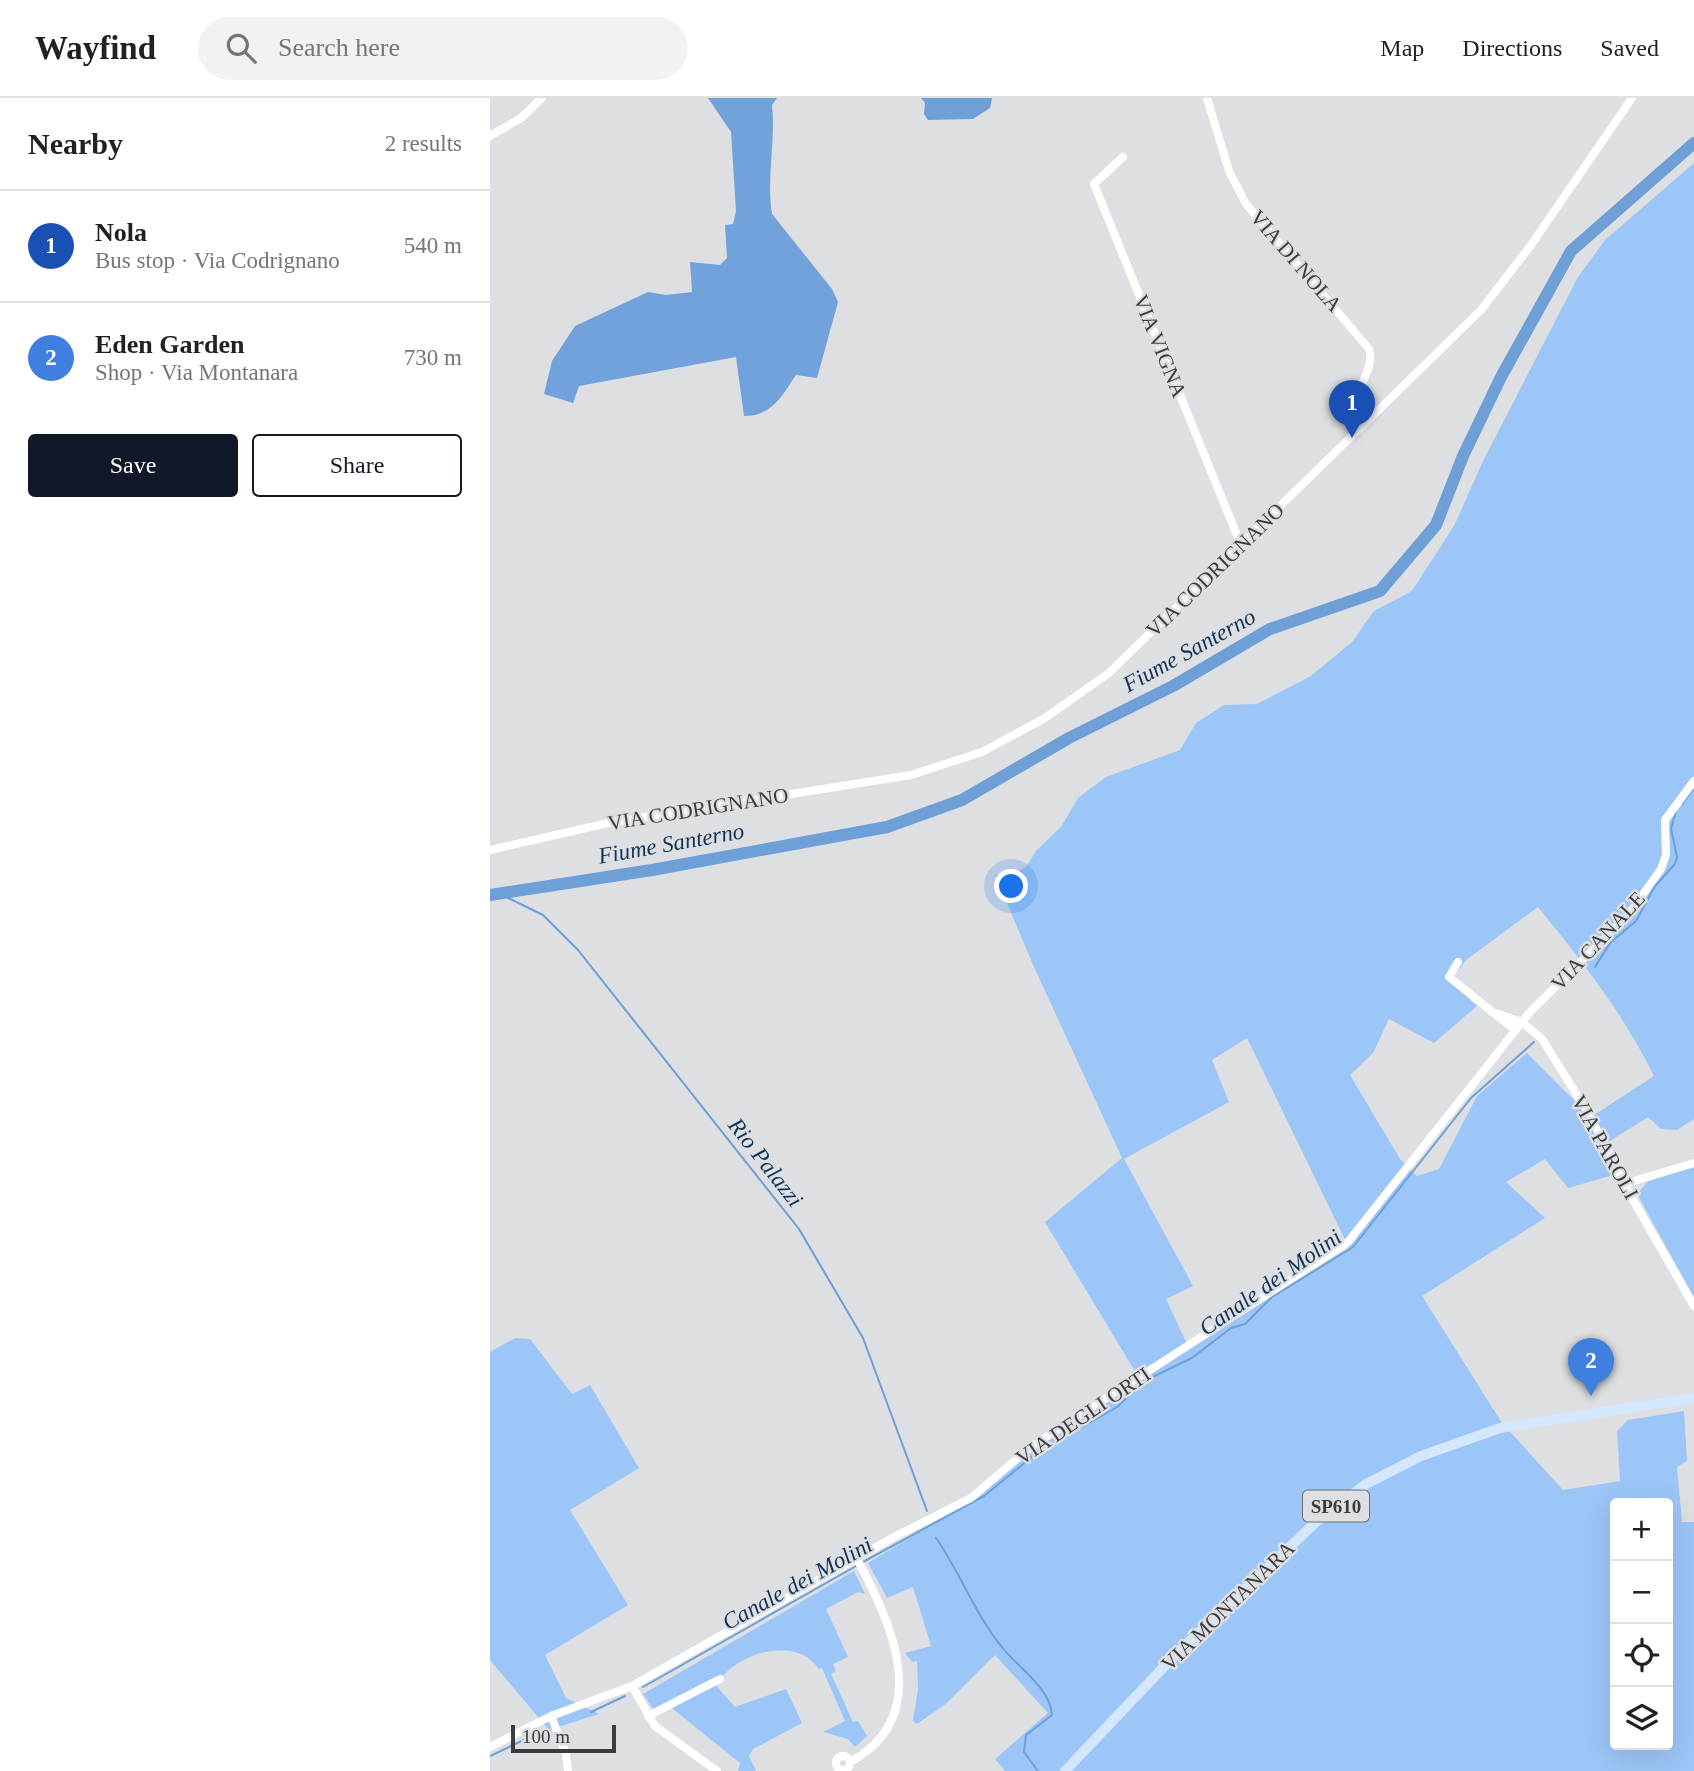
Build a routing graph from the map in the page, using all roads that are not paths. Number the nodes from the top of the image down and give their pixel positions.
1 (542, 98) edge
2 (1207, 98) edge
3 (1632, 98) edge
4 (490, 136) edge
5 (1123, 156) dead end
6 (1370, 418) junction
7 (1241, 545) junction
8 (1694, 781) edge
9 (490, 850) edge
10 (1458, 962) dead end
11 (1492, 1012) junction
12 (1522, 1021) junction
13 (1515, 1030) junction
14 (1694, 1163) edge
15 (1624, 1184) junction
16 (1694, 1306) edge
17 (1694, 1398) edge
18 (859, 1563) junction
19 (720, 1679) dead end
20 (632, 1686) junction
21 (551, 1716) junction
22 (648, 1716) junction
23 (490, 1747) edge
24 (850, 1762) junction
25 (841, 1769) edge
26 (568, 1771) edge
27 (717, 1771) edge
28 (825, 1771) edge
29 (1065, 1771) edge

1 - 4 street
2 - 6 street, VIA DI NOLA
3 - 6 street, VIA CODRIGNANO
5 - 7 street, VIA VIGNA
6 - 7 street, VIA CODRIGNANO
7 - 9 street, VIA CODRIGNANO
8 - 12 street, VIA CANALE
10 - 11 street, VIA PAROLI
11 - 12 street, VIA PAROLI
11 - 13 street, VIA PAROLI
12 - 13 street, VIA DEGLI ORTI
12 - 15 street, VIA PAROLI
13 - 18 street, VIA DEGLI ORTI
14 - 15 street
15 - 16 street, VIA PAROLI
17 - 29 main road, VIA MONTANARA / SP610
18 - 20 street, VIA DEGLI ORTI
18 - 24 street
19 - 22 street
20 - 21 street, VIA DEGLI ORTI
20 - 22 street
21 - 23 street, VIA DEGLI ORTI
21 - 26 street
22 - 27 street
24 - 25 street
24 - 25 street
25 - 28 street

